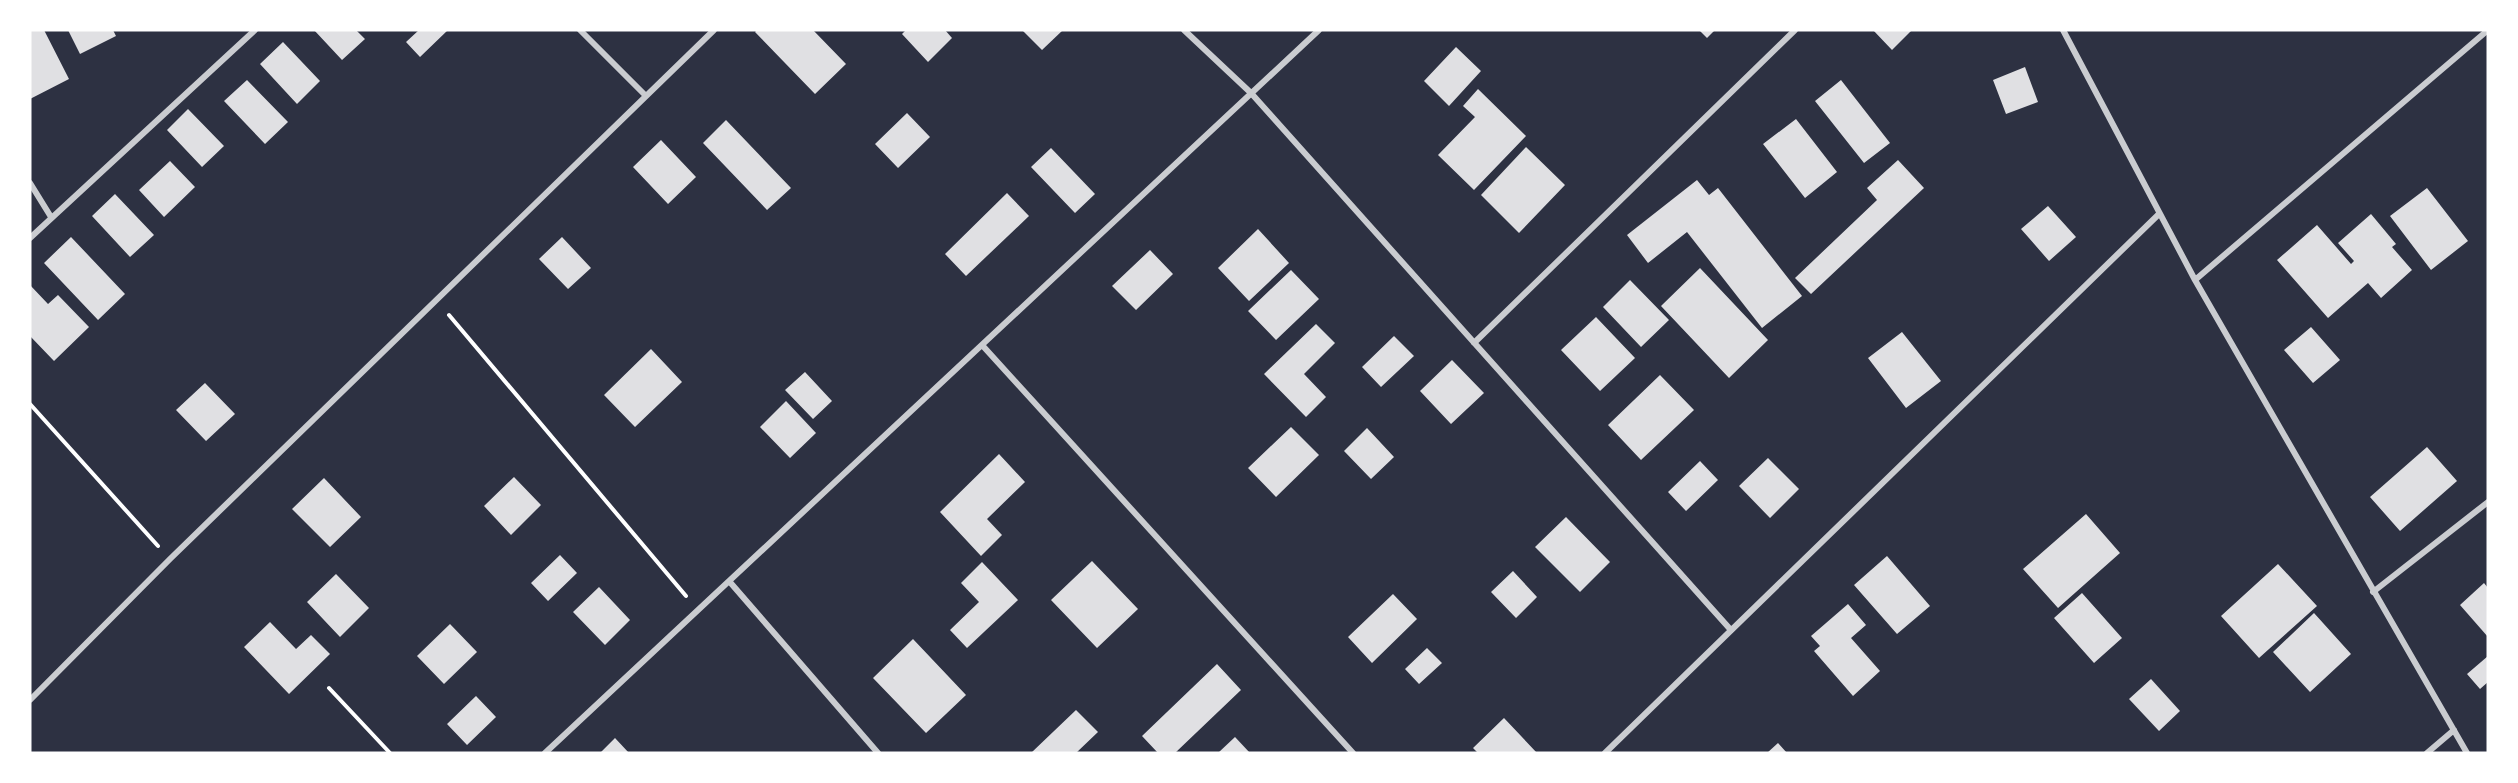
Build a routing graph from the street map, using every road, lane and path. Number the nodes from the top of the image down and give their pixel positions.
1 (255, 30) edge
2 (580, 30) edge
3 (714, 30) edge
4 (1184, 30) edge
5 (1319, 30) edge
6 (1795, 30) edge
7 (2063, 30) edge
8 (2488, 30) edge
9 (1251, 93) junction
10 (646, 96) junction
11 (30, 183) edge
12 (2159, 214) junction
13 (51, 217) junction
14 (30, 238) edge
15 (2195, 280) junction
16 (437, 300) junction
17 (1474, 343) junction
18 (982, 345) junction
19 (30, 404) edge
20 (2488, 502) edge
21 (170, 559) junction
22 (729, 581) junction
23 (2373, 592) junction
24 (699, 610) junction
25 (1730, 629) junction
26 (329, 688) dead end
27 (30, 700) edge
28 (2454, 730) junction
29 (390, 753) edge
30 (545, 753) edge
31 (878, 753) edge
32 (1353, 753) edge
33 (1605, 753) edge
34 (2427, 753) edge
35 (2467, 753) edge

1 - 13 street
2 - 10 street
3 - 10 street
4 - 9 street
5 - 9 street
6 - 17 street
7 - 12 street
8 - 15 street
9 - 17 street
9 - 18 street
10 - 16 street
11 - 13 street
12 - 15 street
12 - 25 street
13 - 14 street
15 - 23 street
16 - 21 street
16 - 24 path
17 - 25 street
18 - 22 street
18 - 32 street
19 - 21 path
20 - 23 street
21 - 27 street
22 - 24 street
22 - 31 street
23 - 28 street
24 - 30 street
25 - 33 street
26 - 29 path
28 - 34 street
28 - 35 street

